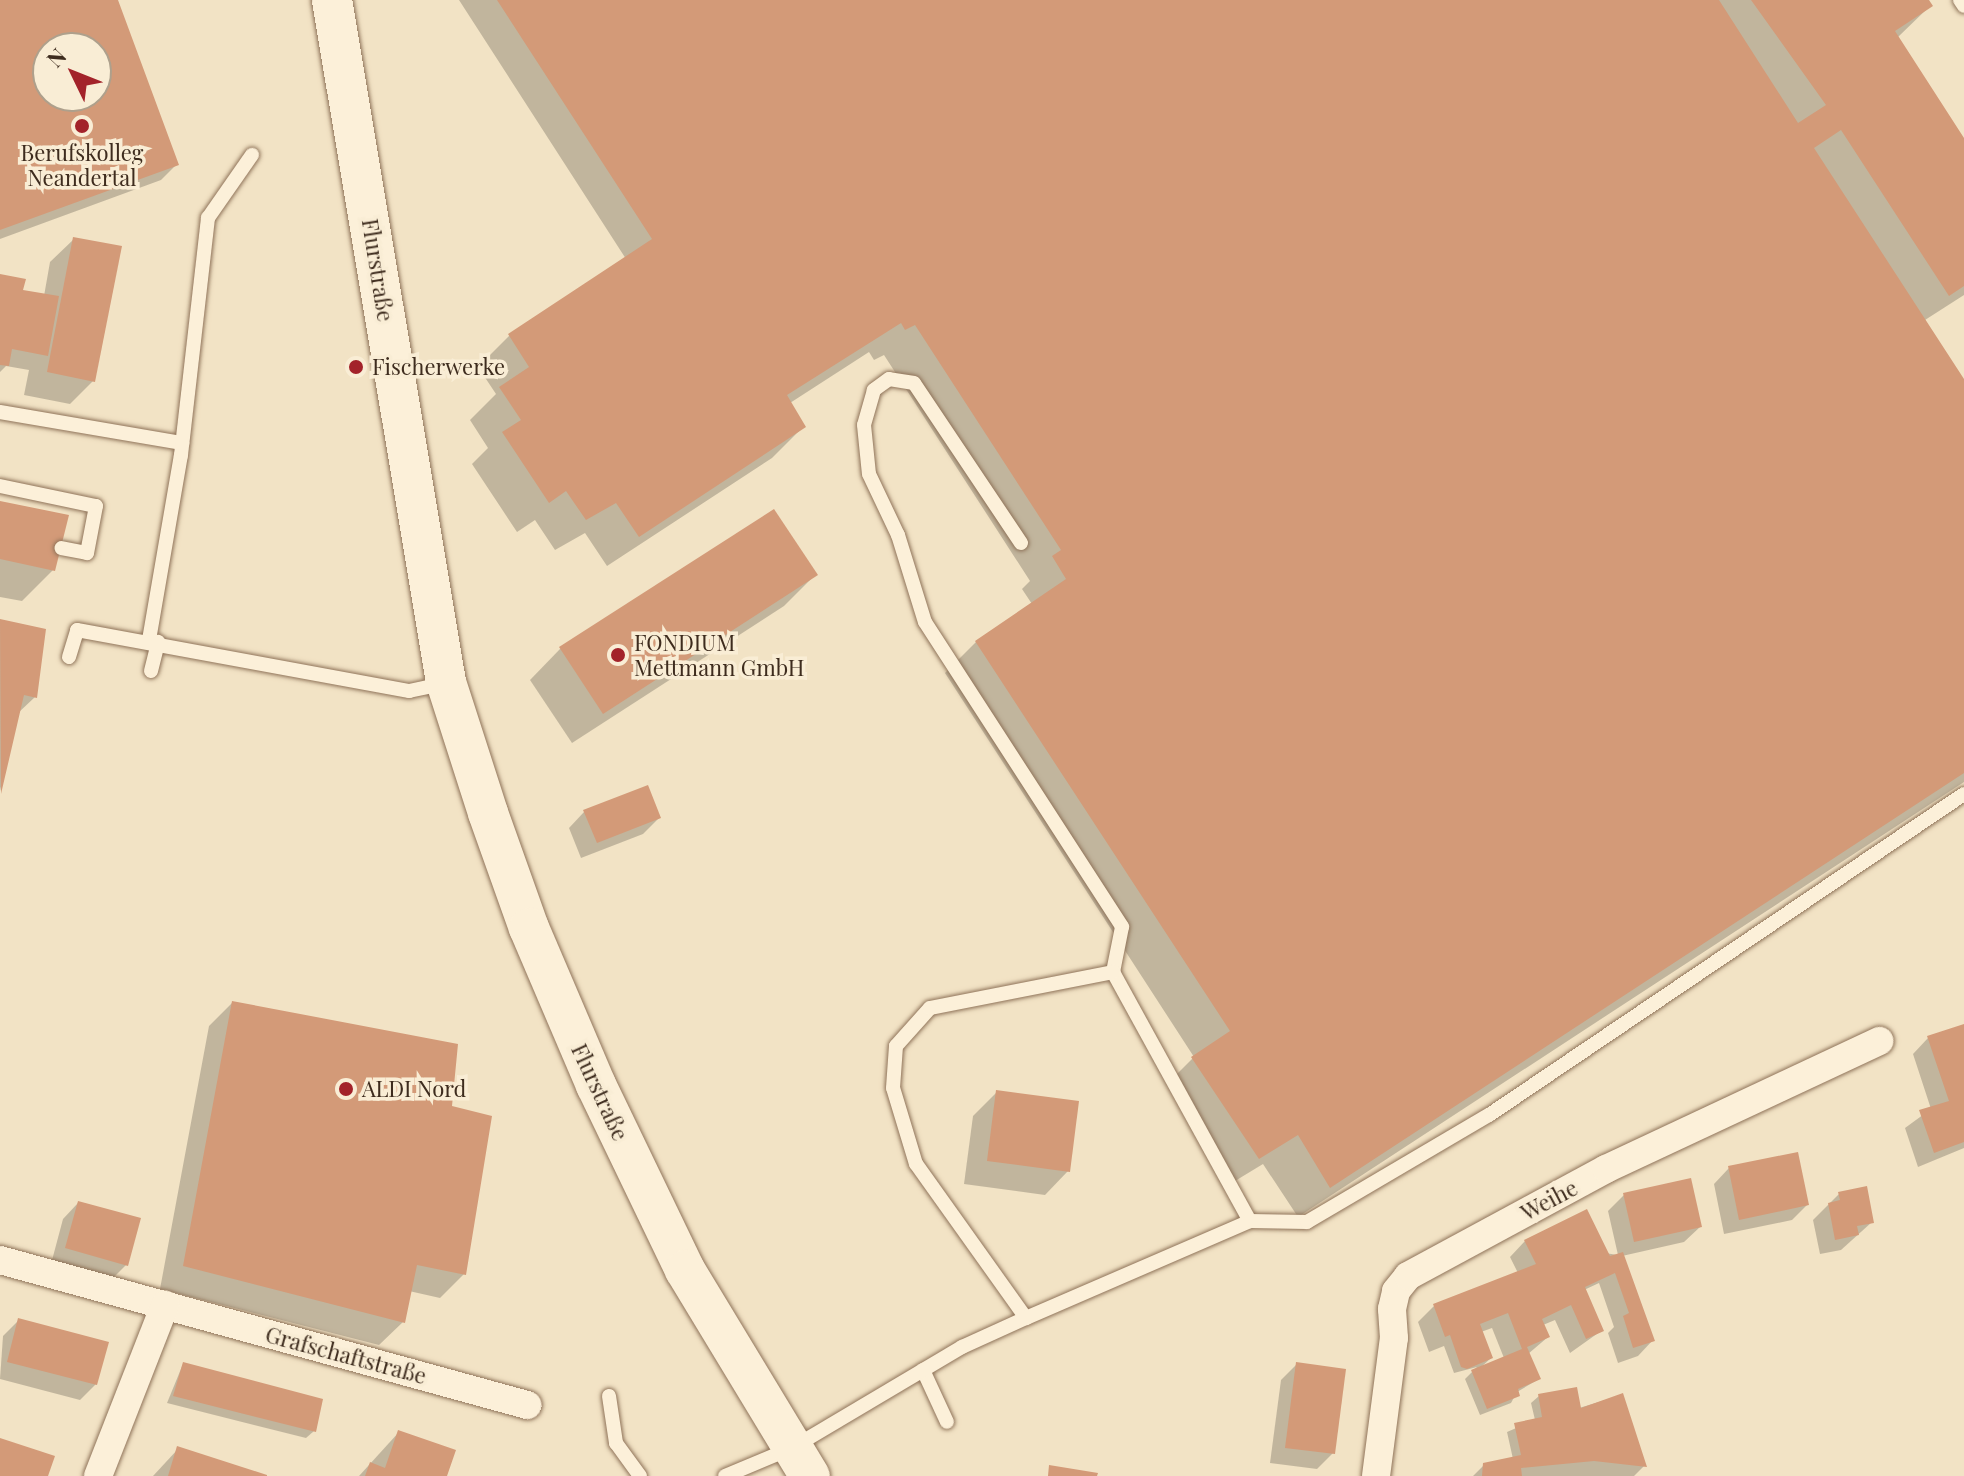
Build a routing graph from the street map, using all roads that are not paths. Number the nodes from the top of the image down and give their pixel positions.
1 (332, 0) edge
2 (1960, 0) edge
3 (1964, 6) edge
4 (252, 155) dead end
5 (0, 412) edge
6 (182, 449) junction
7 (197, 459) dead end
8 (0, 486) edge
9 (1021, 543) dead end
10 (61, 548) dead end
11 (153, 641) junction
12 (69, 657) dead end
13 (151, 671) dead end
14 (446, 682) junction
15 (1964, 794) edge
16 (1113, 972) junction
17 (1879, 1041) dead end
18 (1250, 1221) junction
19 (0, 1260) edge
20 (165, 1305) junction
21 (1026, 1318) junction
22 (923, 1370) junction
23 (609, 1396) dead end
24 (527, 1405) dead end
25 (947, 1422) dead end
26 (801, 1462) edge
27 (98, 1476) edge
28 (640, 1476) edge
29 (725, 1476) edge
30 (1376, 1476) edge

1 - 14 main road, Flurstraße
2 - 3 lane
4 - 6 lane
5 - 6 lane
6 - 7 lane
6 - 11 lane
8 - 10 lane
9 - 16 lane
11 - 12 lane
11 - 13 lane
11 - 14 lane
14 - 26 main road, Flurstraße
15 - 18 lane
16 - 18 lane
16 - 21 lane
17 - 30 street, Weihe
18 - 21 lane
19 - 20 street, Grafschaftstraße
20 - 24 street, Grafschaftstraße
20 - 27 street
21 - 22 lane
22 - 25 lane
22 - 26 lane
23 - 28 lane
26 - 29 lane

